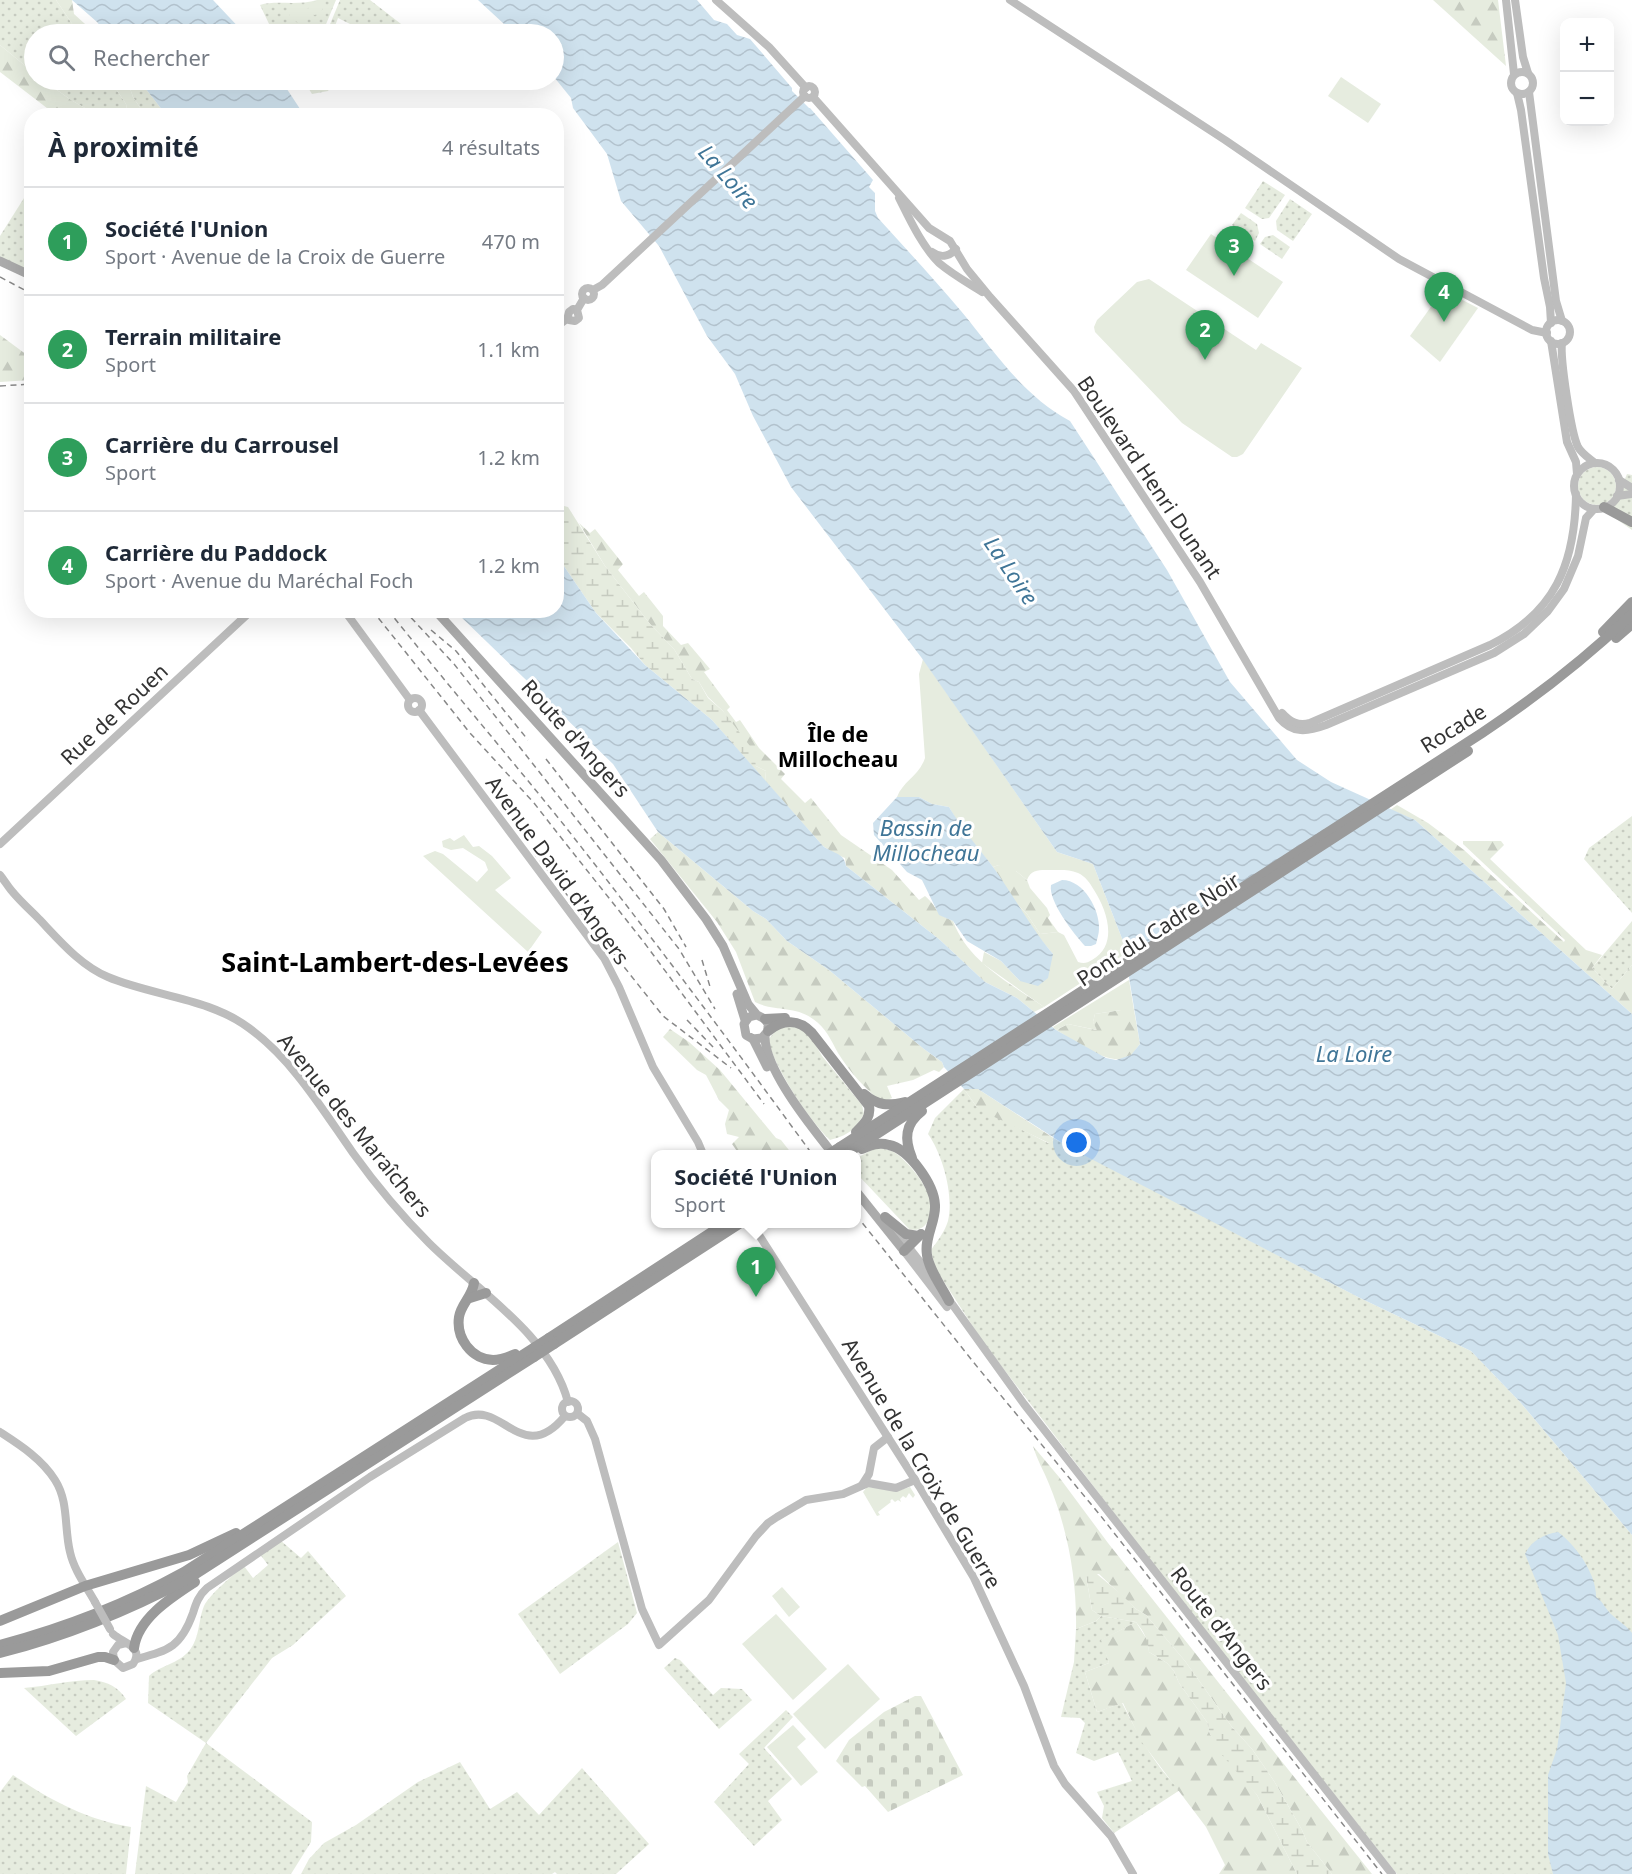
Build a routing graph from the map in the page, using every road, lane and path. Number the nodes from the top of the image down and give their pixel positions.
1 (716, 0) edge
2 (1010, 0) edge
3 (1506, 0) edge
4 (1515, 0) edge
5 (1528, 73) junction
6 (1514, 74) junction
7 (1529, 92) junction
8 (1517, 93) junction
9 (806, 95) junction
10 (896, 191) junction
11 (935, 231) junction
12 (945, 237) junction
13 (927, 247) junction
14 (956, 249) junction
15 (945, 256) junction
16 (0, 261) edge
17 (24, 272) edge
18 (990, 297) junction
19 (564, 321) edge
20 (1562, 321) junction
21 (1551, 323) junction
22 (1549, 337) junction
23 (1562, 343) junction
24 (1595, 463) junction
25 (1577, 474) junction
26 (1619, 480) junction
27 (1632, 488) edge
28 (1632, 494) edge
29 (1576, 495) junction
30 (1617, 495) junction
31 (1599, 508) junction
32 (1632, 522) edge
33 (1632, 602) edge
34 (1632, 614) edge
35 (243, 618) edge
36 (350, 618) edge
37 (442, 618) edge
38 (1632, 624) edge
39 (1264, 689) junction
40 (1420, 771) junction
41 (1400, 790) junction
42 (0, 844) edge
43 (0, 875) edge
44 (0, 883) edge
45 (11, 890) junction
46 (686, 893) junction
47 (761, 1017) junction
48 (746, 1020) junction
49 (766, 1033) junction
50 (753, 1040) junction
51 (936, 1095) junction
52 (914, 1100) junction
53 (701, 1150) edge
54 (834, 1150) edge
55 (834, 1150) edge
56 (840, 1150) edge
57 (841, 1150) edge
58 (842, 1150) edge
59 (861, 1151) edge
60 (915, 1164) junction
61 (861, 1189) edge
62 (861, 1197) edge
63 (885, 1217) junction
64 (718, 1228) edge
65 (732, 1228) edge
66 (755, 1228) edge
67 (922, 1238) junction
68 (907, 1249) junction
69 (474, 1283) junction
70 (486, 1293) junction
71 (470, 1298) junction
72 (949, 1301) junction
73 (552, 1341) junction
74 (532, 1351) junction
75 (568, 1402) junction
76 (1024, 1404) junction
77 (578, 1414) junction
78 (565, 1416) junction
79 (0, 1432) edge
80 (888, 1437) junction
81 (915, 1480) junction
82 (862, 1485) junction
83 (267, 1520) junction
84 (240, 1547) junction
85 (85, 1586) junction
86 (0, 1621) edge
87 (111, 1631) junction
88 (0, 1645) edge
89 (115, 1648) junction
90 (134, 1651) junction
91 (0, 1653) edge
92 (114, 1660) junction
93 (0, 1673) edge
94 (1133, 1874) edge
95 (1392, 1874) edge

1 - 9 main road
2 - 22 main road
3 - 6 main road
4 - 5 main road
5 - 6 main road
5 - 7 main road
6 - 8 main road
7 - 8 main road
7 - 20 main road
8 - 21 main road
9 - 10 main road
9 - 19 main road
10 - 11 main road
10 - 13 main road
11 - 12 main road
11 - 13 main road
12 - 14 main road
12 - 15 main road
13 - 15 main road
13 - 18 main road
14 - 15 main road
14 - 18 main road
16 - 17 main road
18 - 39 main road, Boulevard Henri Dunant
20 - 21 main road
20 - 23 main road
21 - 22 main road
22 - 23 main road
22 - 25 main road
23 - 24 main road
24 - 25 main road
24 - 26 main road
25 - 29 main road
26 - 27 main road
26 - 30 main road
28 - 30 main road
29 - 31 main road
29 - 39 main road
30 - 31 main road
31 - 32 highway
31 - 39 main road
33 - 40 highway
34 - 40 highway, Rocade
35 - 42 main road, Rue de Rouen
36 - 53 main road, Avenue David d'Angers
37 - 46 main road, Route d'Angers
38 - 41 highway
40 - 41 highway, Rocade
41 - 51 highway, Pont du Cadre Noir
43 - 45 main road, Avenue des Maraîchers
44 - 45 main road, Avenue des Maraîchers
45 - 69 main road, Avenue des Maraîchers
46 - 47 main road, Route d'Angers
46 - 48 main road, Route d'Angers
47 - 48 main road
47 - 49 main road
47 - 52 highway
48 - 50 main road
49 - 50 main road
49 - 54 main road
49 - 56 highway
50 - 55 main road
51 - 52 highway
51 - 58 highway
51 - 60 highway
52 - 57 highway
59 - 60 highway
60 - 67 highway
61 - 63 main road, Route d'Angers
62 - 68 main road, Route d'Angers
63 - 67 highway
63 - 68 main road, Route d'Angers
64 - 73 highway
65 - 73 highway
66 - 80 main road, Avenue de la Croix de Guerre
67 - 68 highway
67 - 72 highway
68 - 72 main road, Route d'Angers
68 - 76 main road, Route d'Angers
69 - 70 main road, Avenue des Maraîchers
69 - 71 highway
70 - 71 highway
70 - 75 main road, Avenue des Maraîchers
71 - 74 highway
72 - 76 main road, Route d'Angers
73 - 74 highway, bridge
74 - 83 highway
74 - 84 highway
75 - 77 main road
75 - 78 main road
76 - 95 main road, Route d'Angers
77 - 78 main road
77 - 82 main road
78 - 90 main road
79 - 85 main road
80 - 81 main road, Avenue de la Croix de Guerre
80 - 82 main road
81 - 82 main road
81 - 94 main road, Avenue de la Croix de Guerre
83 - 85 highway
83 - 88 highway
84 - 90 highway
84 - 91 highway
85 - 86 highway
85 - 87 main road, bridge
87 - 89 main road
87 - 90 main road
89 - 90 main road
89 - 92 main road
90 - 92 main road
92 - 93 highway

